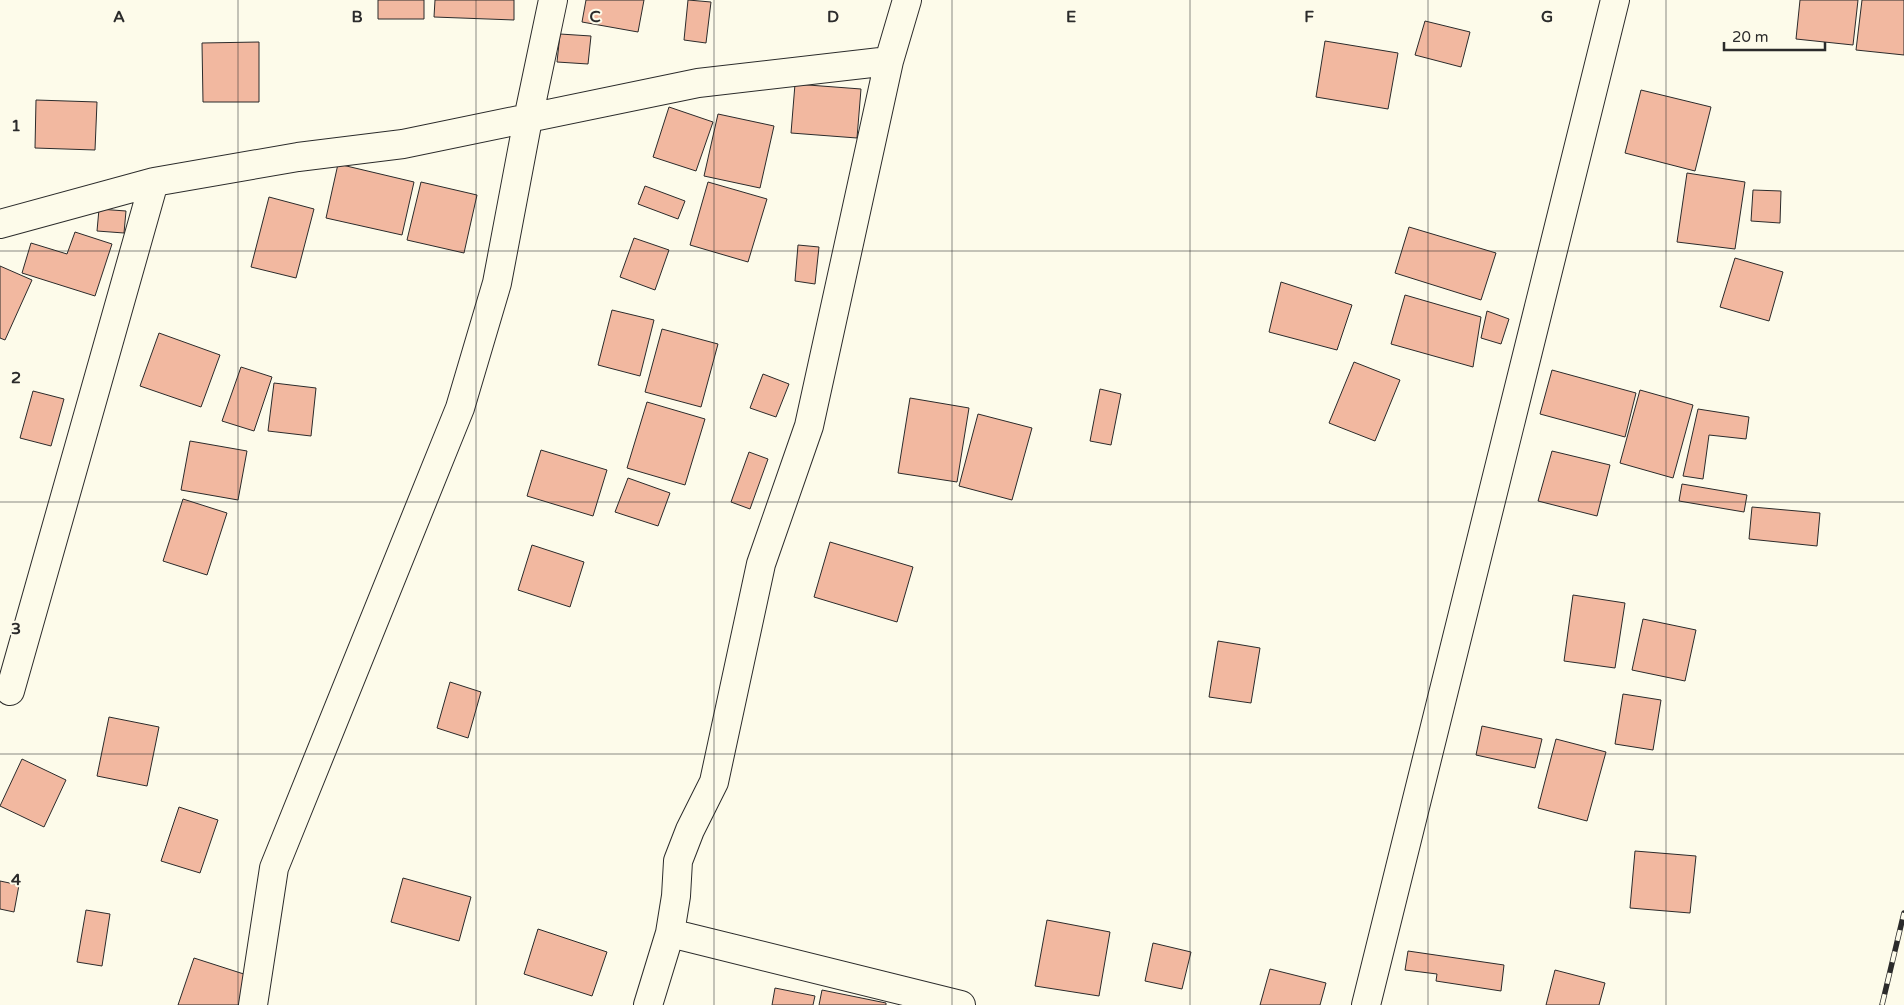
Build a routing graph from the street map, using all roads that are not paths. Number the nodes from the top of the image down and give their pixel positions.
1 (553, 0) edge
2 (908, 0) edge
3 (1615, 0) edge
4 (889, 61) junction
5 (528, 119) junction
6 (154, 182) junction
7 (0, 224) edge
8 (10, 691) dead end
9 (670, 933) junction
10 (253, 1005) edge
11 (648, 1005) edge
12 (961, 1005) edge
13 (1366, 1005) edge

1 - 5 street
2 - 4 street
3 - 13 street
4 - 5 street
4 - 9 street
5 - 6 street
5 - 10 street
6 - 7 street
6 - 8 street
9 - 11 street
9 - 12 street

